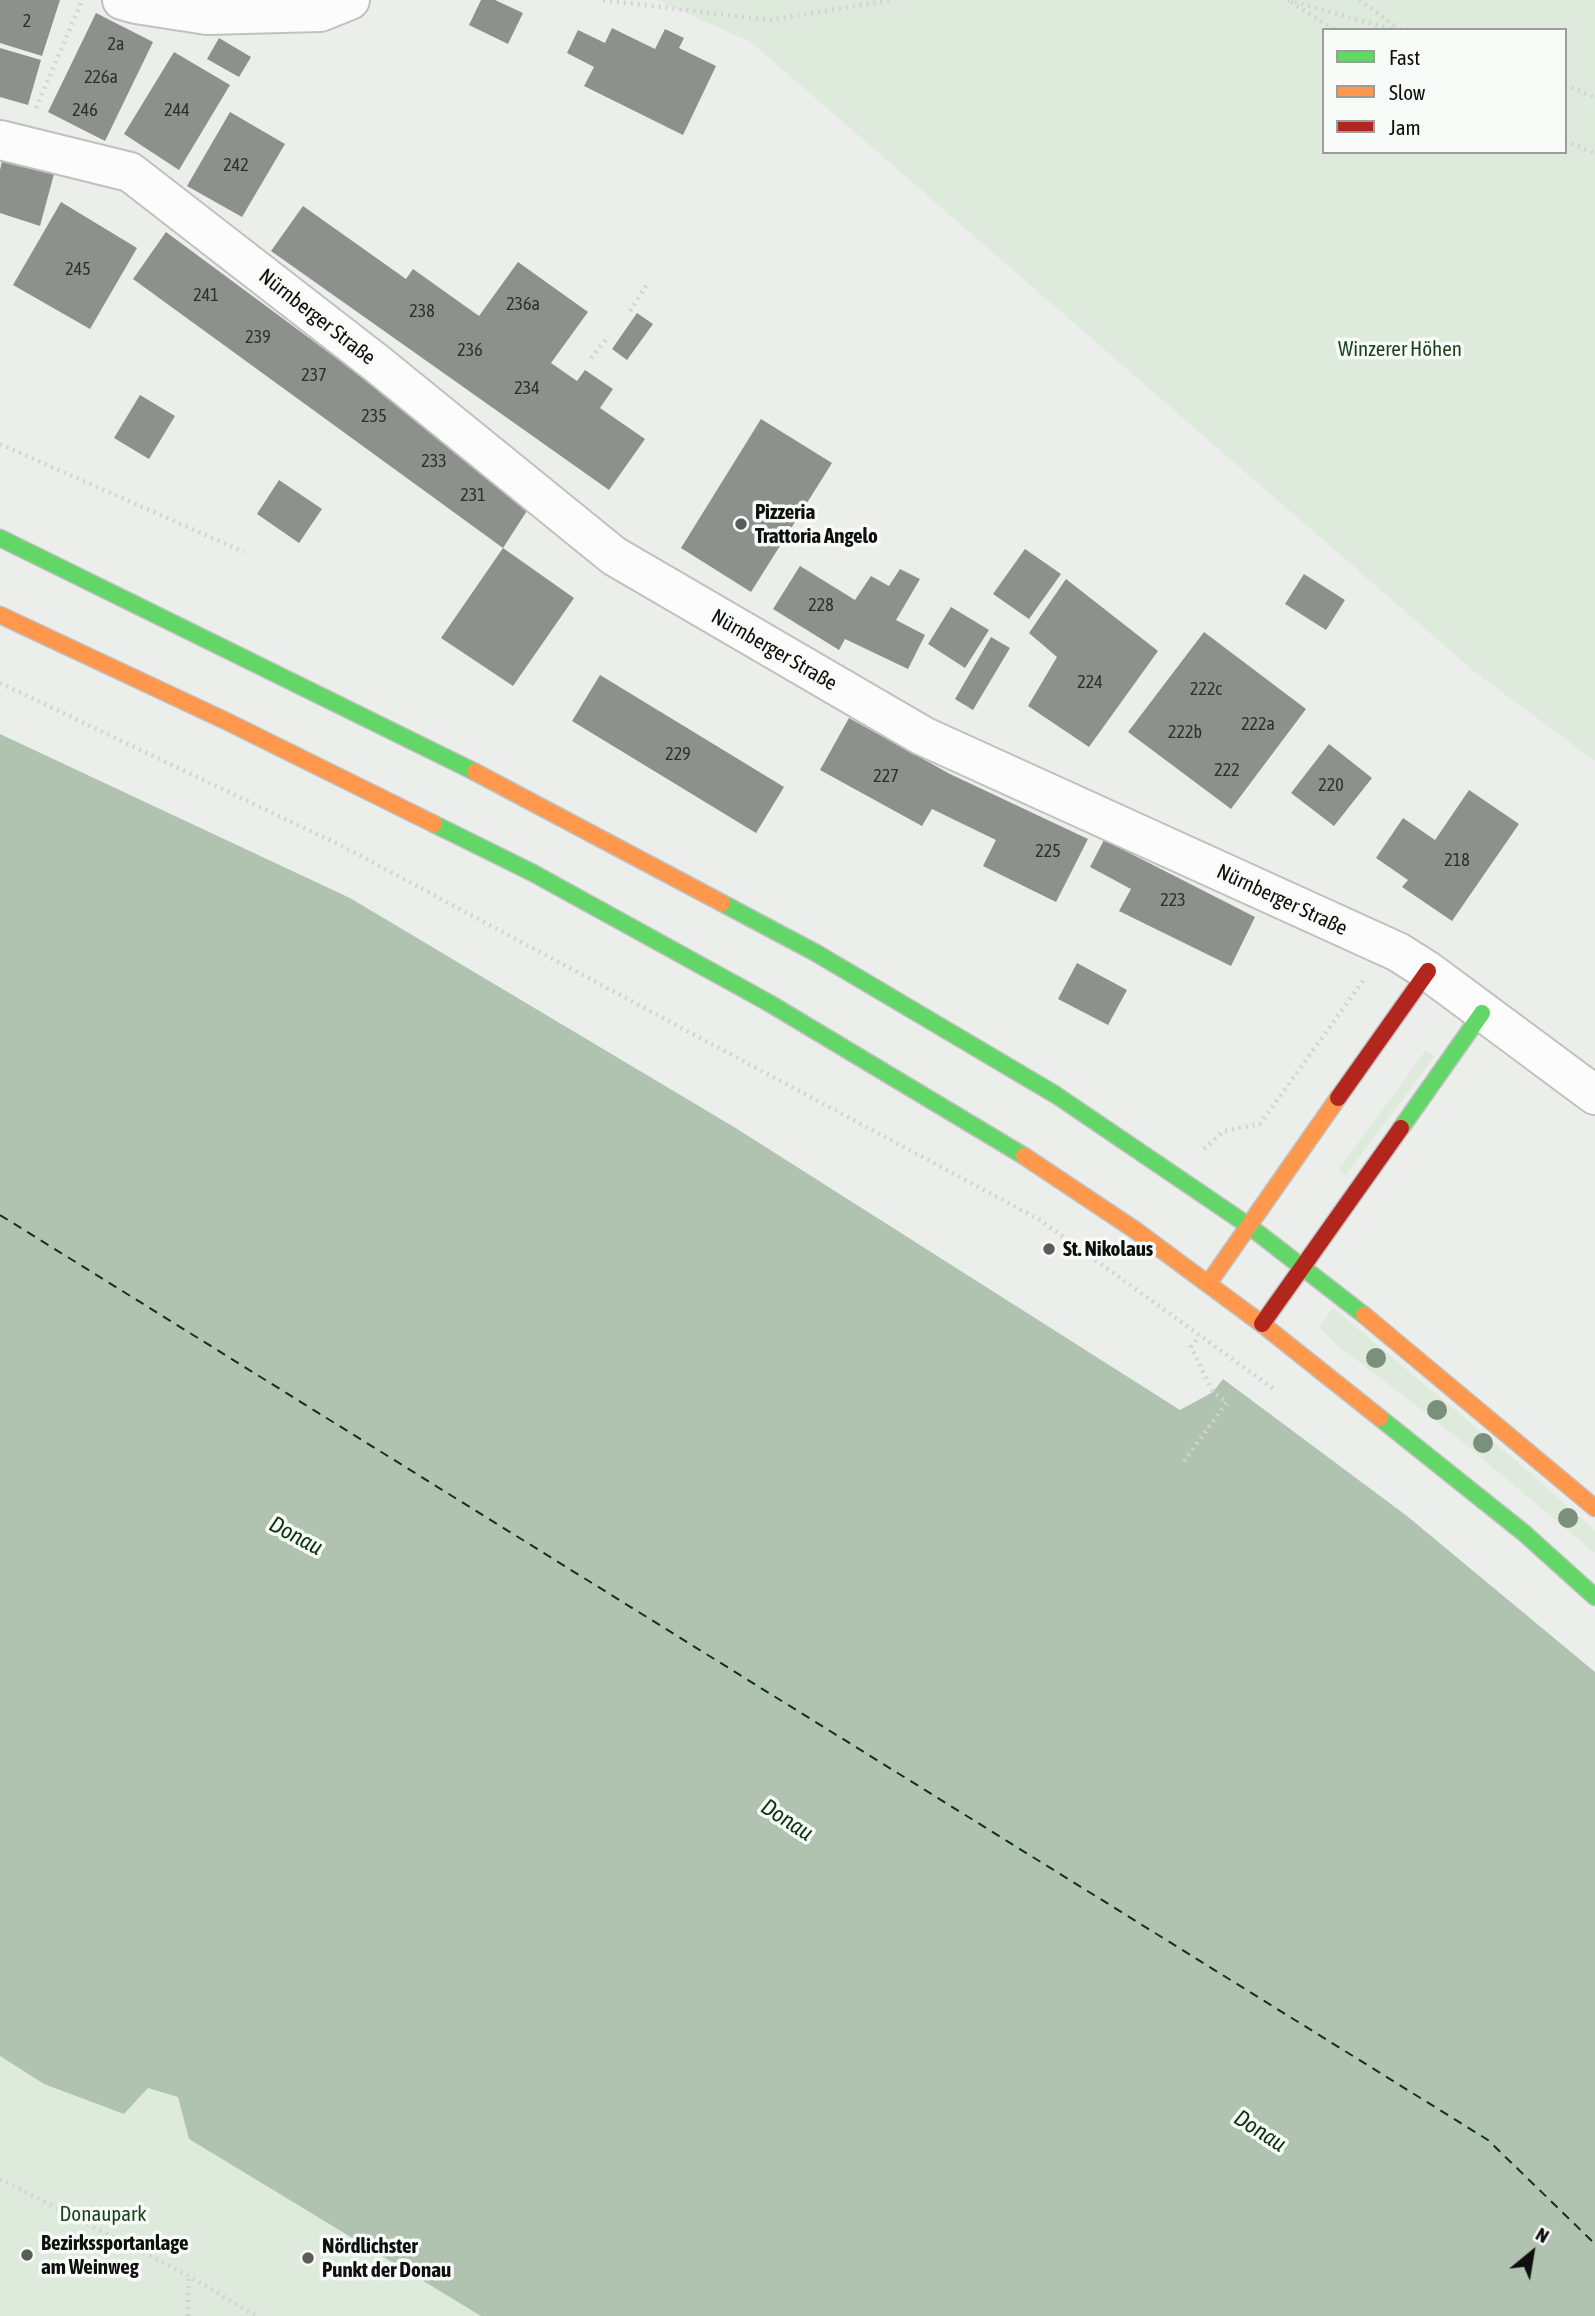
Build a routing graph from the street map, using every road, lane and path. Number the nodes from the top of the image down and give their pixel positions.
1 (82, 0) edge
2 (122, 0) edge
3 (350, 0) edge
4 (603, 0) edge
5 (892, 0) edge
6 (1288, 0) edge
7 (1359, 0) edge
8 (1332, 28) edge
9 (1387, 28) edge
10 (1398, 28) edge
11 (1567, 86) edge
12 (1595, 97) edge
13 (1567, 142) edge
14 (12, 143) edge
15 (1595, 153) edge
16 (647, 284) dead end
17 (630, 312) dead end
18 (609, 336) dead end
19 (591, 358) dead end
20 (0, 444) edge
21 (0, 538) edge
22 (244, 552) dead end
23 (0, 615) edge
24 (0, 683) edge
25 (1371, 969) dead end
26 (1428, 971) junction
27 (1482, 1013) junction
28 (1595, 1095) edge
29 (1174, 1175) junction
30 (1249, 1226) junction
31 (1135, 1230) junction
32 (1303, 1266) junction
33 (1208, 1284) junction
34 (1262, 1324) junction
35 (1200, 1336) dead end
36 (1184, 1461) dead end
37 (1595, 1508) edge
38 (1595, 1597) edge
39 (0, 2179) edge
40 (189, 2276) junction
41 (188, 2316) edge
42 (256, 2316) edge

1 - 14 path
2 - 3 street
4 - 5 path
6 - 8 path
6 - 9 path
7 - 10 path
11 - 12 path
13 - 15 path
14 - 26 street, Nürnberger Straße
16 - 17 path
18 - 19 path
20 - 22 path
21 - 29 main road
23 - 31 main road
24 - 31 path
25 - 29 path
26 - 27 street, Nürnberger Straße
26 - 30 main road
27 - 28 street, Nürnberger Straße
27 - 32 main road
29 - 30 main road
30 - 32 main road
30 - 33 main road
31 - 33 main road
32 - 34 main road
32 - 37 main road
33 - 34 main road
34 - 38 main road
35 - 36 path
39 - 40 path
40 - 41 path
40 - 42 path

